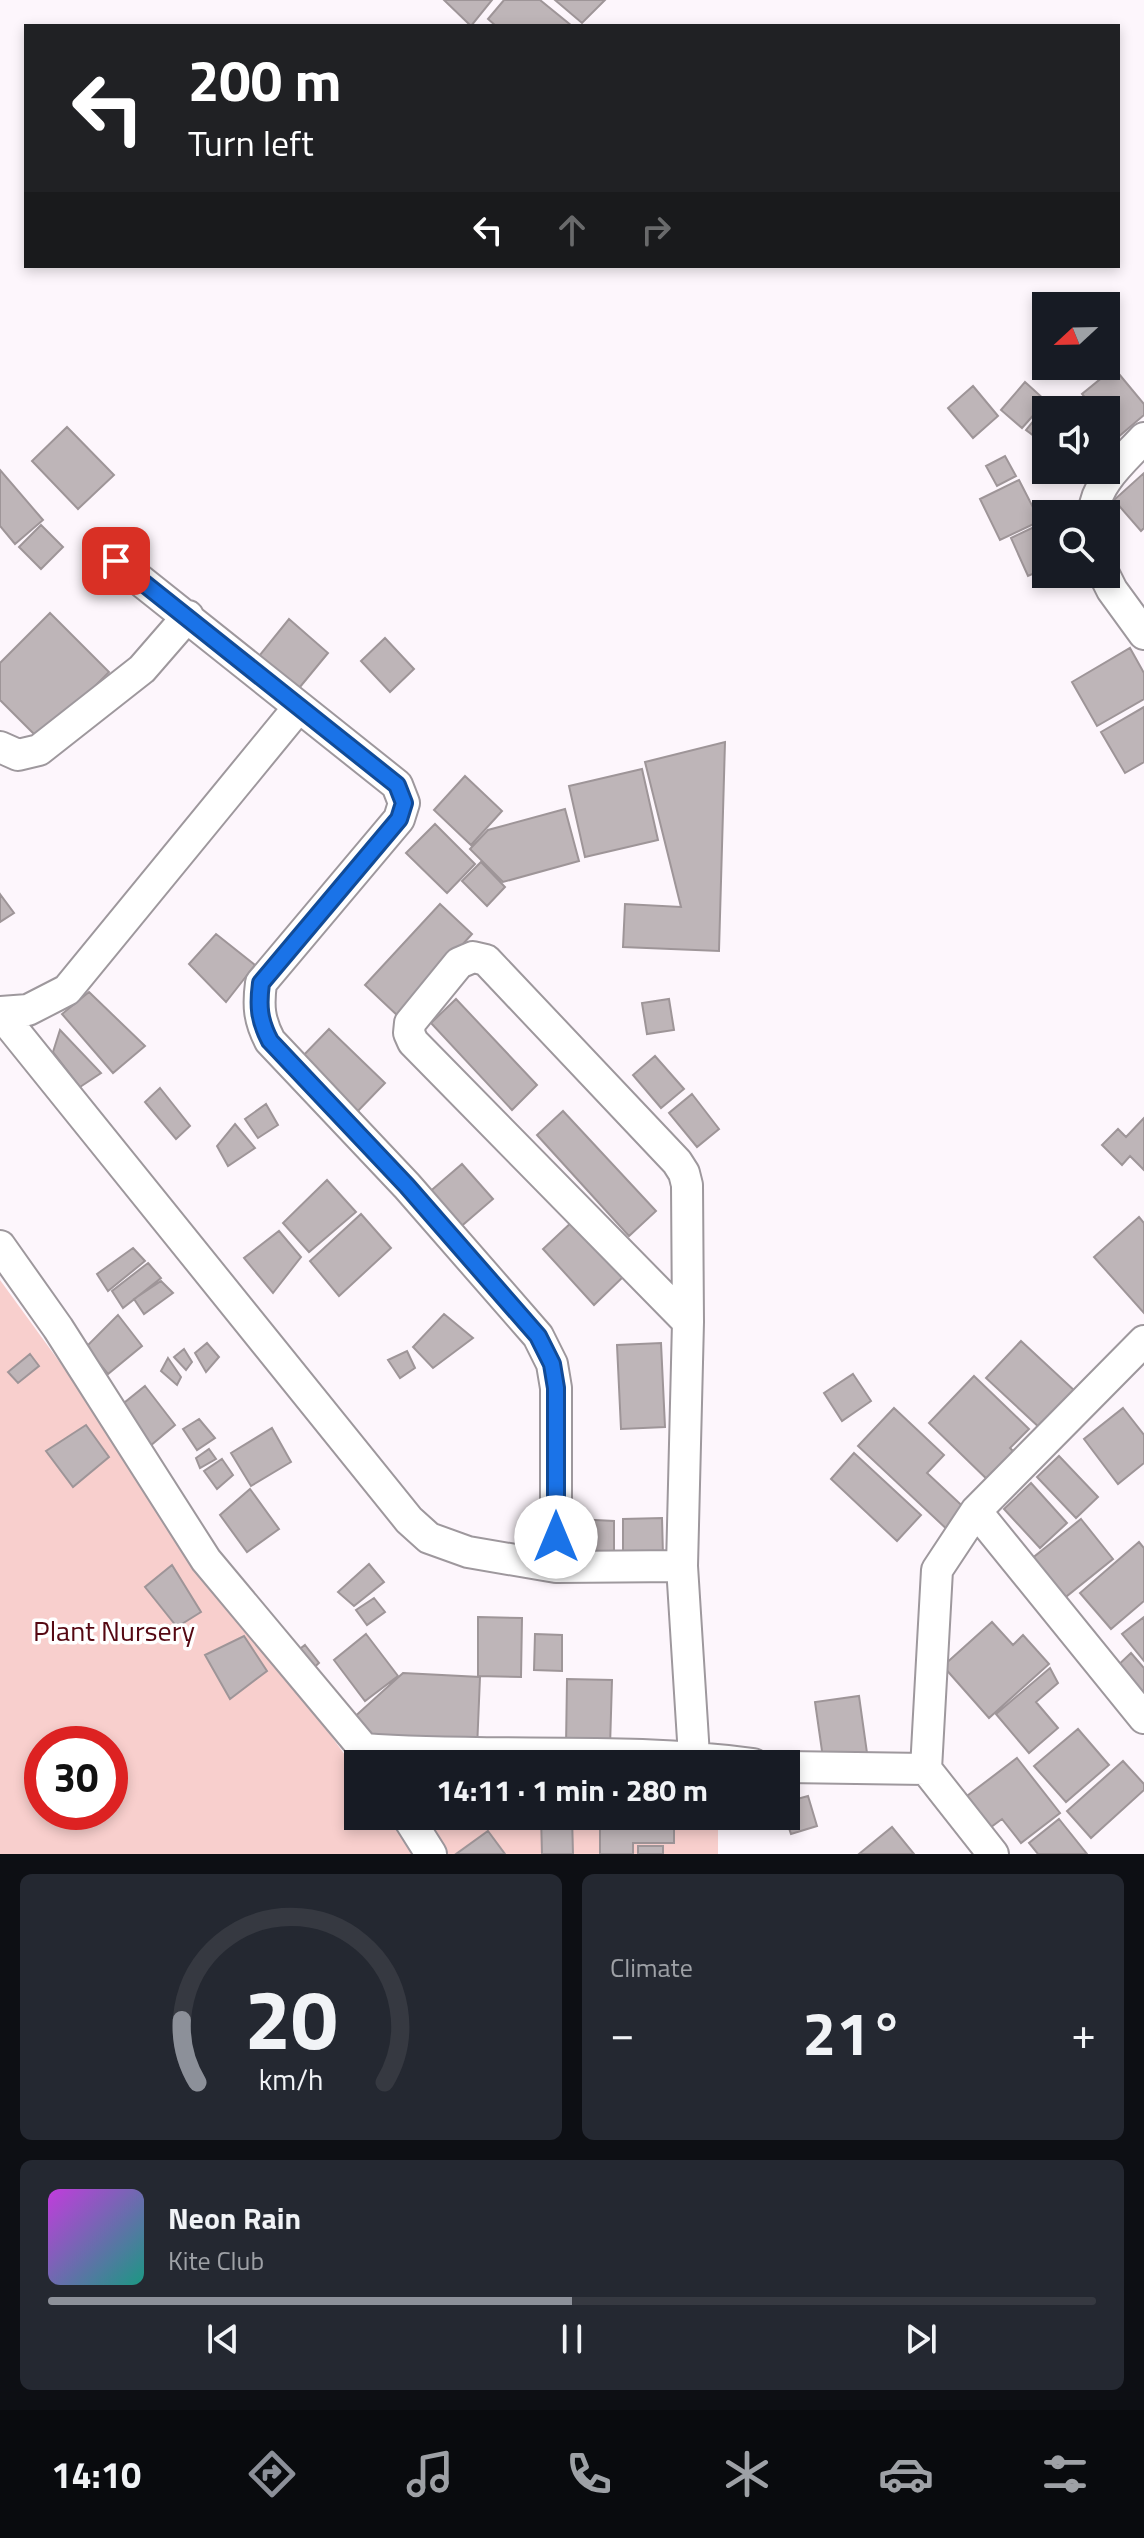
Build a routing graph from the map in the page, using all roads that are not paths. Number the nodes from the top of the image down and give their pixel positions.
1 (1144, 438) edge
2 (1096, 500) edge
3 (116, 561) dead end
4 (1111, 588) edge
5 (188, 616) junction
6 (1144, 634) edge
7 (298, 708) junction
8 (0, 747) edge
9 (0, 1012) edge
10 (0, 1246) edge
11 (688, 1322) junction
12 (1138, 1359) edge
13 (976, 1511) junction
14 (682, 1566) junction
15 (556, 1567) junction
16 (1144, 1718) edge
17 (363, 1750) edge
18 (694, 1750) edge
19 (800, 1767) edge
20 (926, 1769) junction
21 (416, 1830) edge
22 (431, 1854) edge
23 (993, 1854) edge

1 - 2 street
3 - 5 street
4 - 6 street
5 - 7 street
5 - 8 street
7 - 9 street
7 - 15 street
9 - 15 street
10 - 17 street
11 - 11 street
11 - 14 street
12 - 13 street
13 - 16 street
13 - 20 street
14 - 15 street
14 - 18 street
19 - 20 street
20 - 23 street
21 - 22 street

